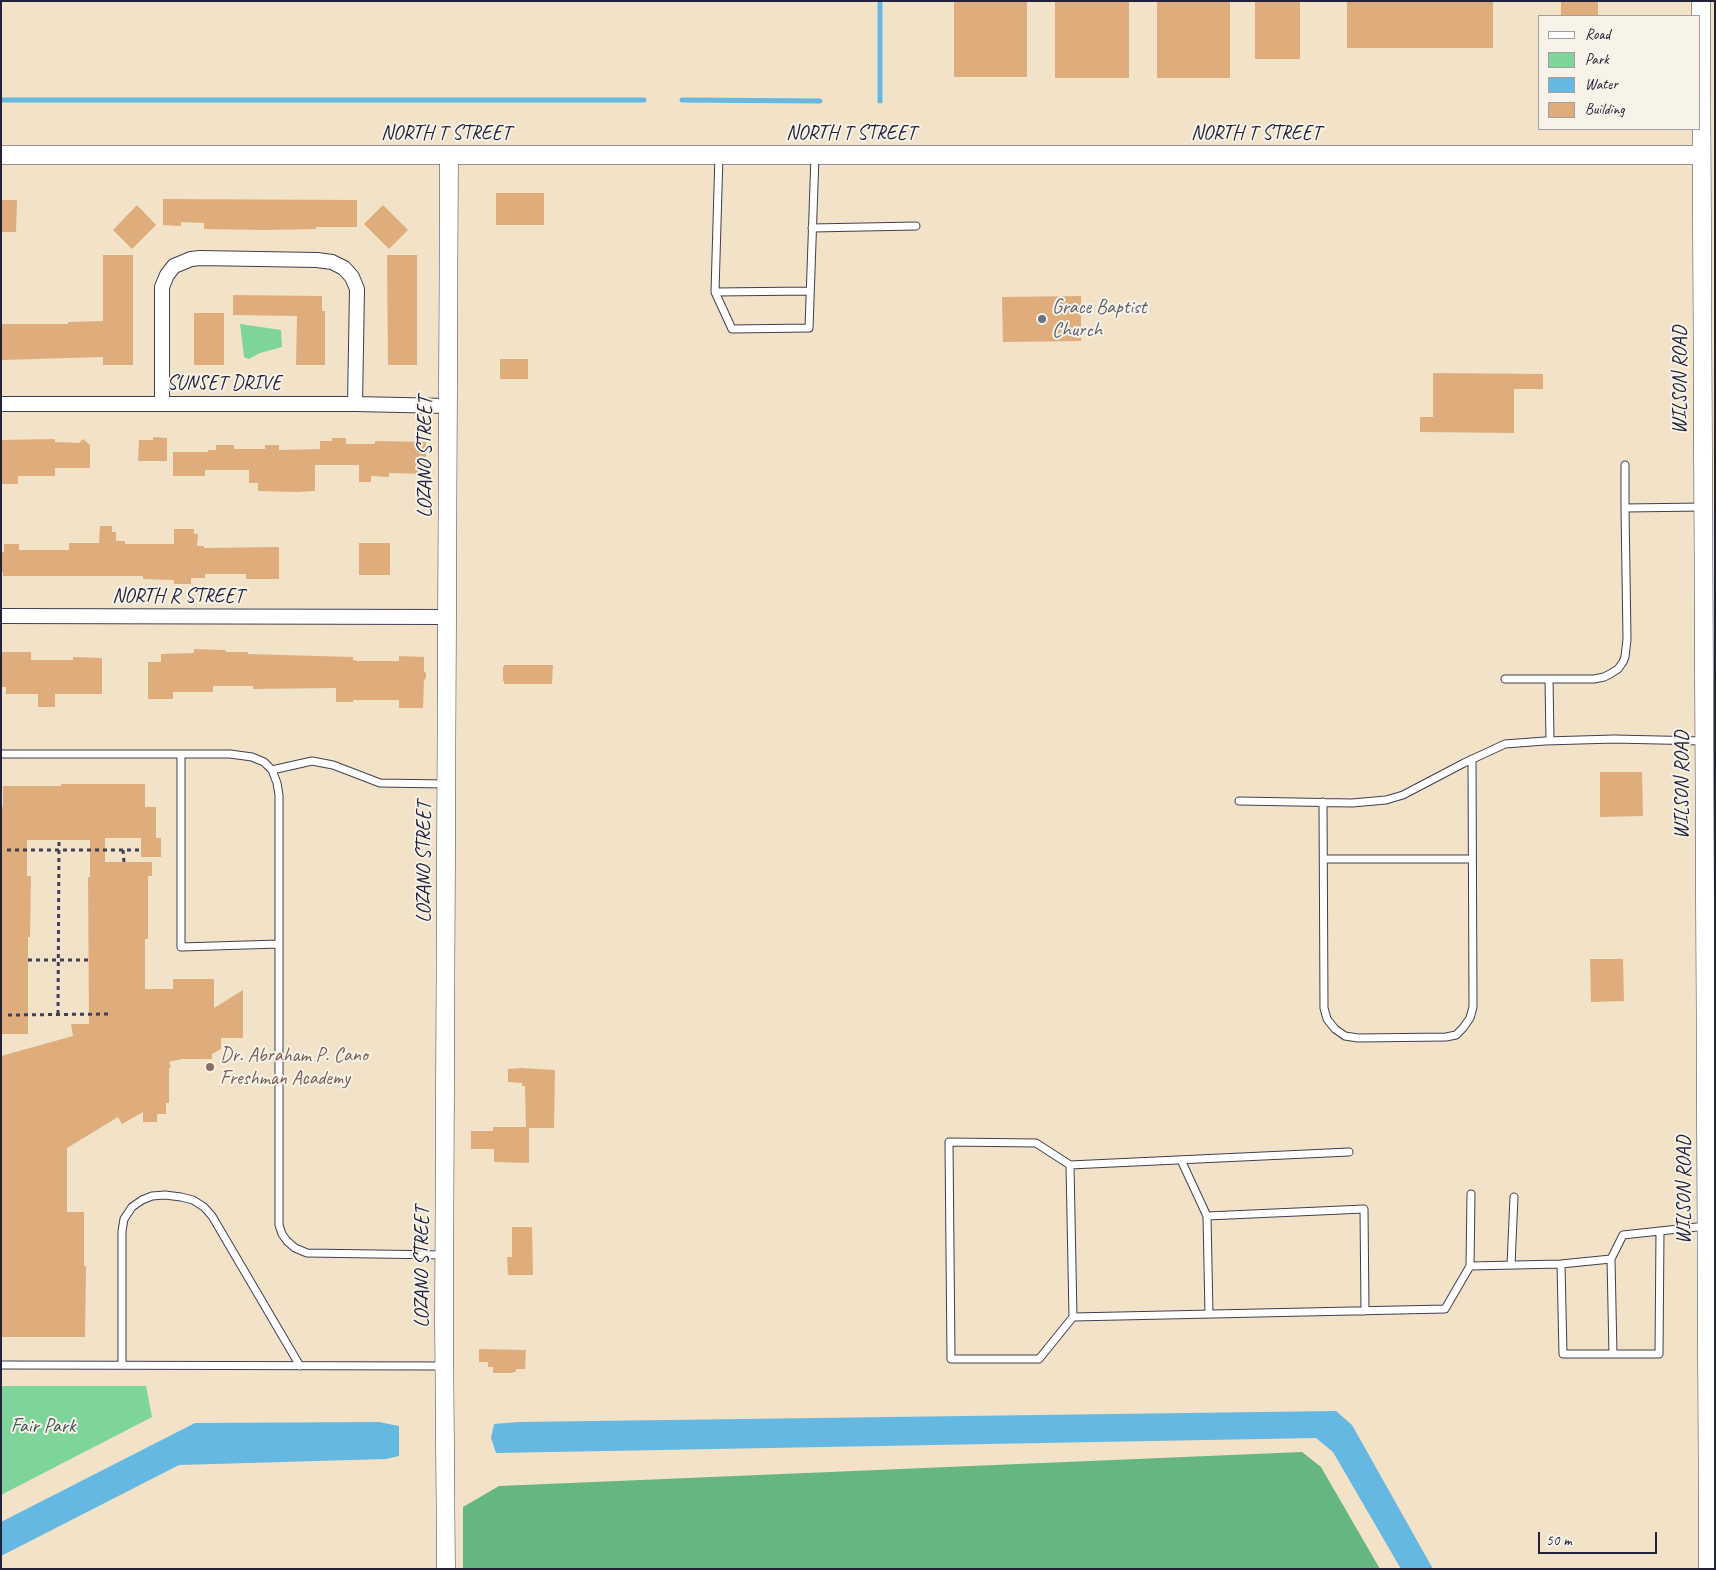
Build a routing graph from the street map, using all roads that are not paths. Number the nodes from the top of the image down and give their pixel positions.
1 (1701, 1) edge
2 (1, 155) edge
3 (449, 155) junction
4 (719, 155) junction
5 (815, 155) junction
6 (1701, 155) junction
7 (916, 226) dead end
8 (812, 228) junction
9 (810, 291) junction
10 (715, 292) junction
11 (1, 404) edge
12 (162, 404) junction
13 (355, 404) junction
14 (447, 406) junction
15 (1625, 465) dead end
16 (1703, 507) junction
17 (1625, 508) junction
18 (1, 616) edge
19 (447, 617) junction
20 (1505, 679) dead end
21 (1549, 679) junction
22 (1550, 740) junction
23 (1704, 741) junction
24 (1, 754) edge
25 (181, 754) junction
26 (1472, 759) junction
27 (272, 770) junction
28 (446, 784) junction
29 (1239, 802) dead end
30 (1323, 802) junction
31 (1324, 859) junction
32 (1472, 859) junction
33 (279, 944) junction
34 (1349, 1152) dead end
35 (1181, 1160) junction
36 (1070, 1165) junction
37 (1470, 1194) dead end
38 (1514, 1197) dead end
39 (1206, 1216) junction
40 (1707, 1226) junction
41 (1660, 1231) junction
42 (444, 1255) junction
43 (1611, 1259) junction
44 (1562, 1264) junction
45 (1511, 1265) junction
46 (1470, 1266) junction
47 (1365, 1311) junction
48 (1209, 1314) junction
49 (1073, 1317) junction
50 (1613, 1354) junction
51 (1, 1365) edge
52 (122, 1365) junction
53 (300, 1366) junction
54 (444, 1366) junction
55 (446, 1569) edge
56 (1708, 1569) edge

1 - 6 street, WILSON ROAD
2 - 3 street, NORTH T STREET
3 - 4 street, NORTH T STREET
3 - 14 street, LOZANO STREET
4 - 5 street, NORTH T STREET
4 - 10 lane
5 - 6 street, NORTH T STREET
5 - 8 lane
6 - 16 street, WILSON ROAD
7 - 8 lane
8 - 9 lane
9 - 10 lane
9 - 10 lane
11 - 12 street, SUNSET DRIVE
12 - 13 street, SUNSET DRIVE
12 - 13 street
13 - 14 street, SUNSET DRIVE
14 - 19 street, LOZANO STREET
15 - 17 lane
16 - 17 lane
16 - 23 street, WILSON ROAD
17 - 21 lane
18 - 19 street, NORTH R STREET
19 - 28 street, LOZANO STREET
20 - 21 lane
21 - 22 lane
22 - 23 lane
22 - 26 lane
23 - 40 street, WILSON ROAD
24 - 25 lane
25 - 27 lane
25 - 33 lane
26 - 30 lane
26 - 32 lane
27 - 28 lane
27 - 33 lane
28 - 42 street, LOZANO STREET
29 - 30 lane
30 - 31 lane
31 - 32 lane
31 - 32 lane
33 - 42 lane
34 - 35 lane
35 - 36 lane
35 - 39 lane
36 - 49 lane
36 - 49 lane
37 - 46 lane
38 - 45 lane
39 - 47 lane
39 - 48 lane
40 - 41 lane
40 - 56 street, WILSON ROAD
41 - 43 lane
41 - 50 lane
42 - 54 street, LOZANO STREET
43 - 44 lane
43 - 50 lane
44 - 45 lane
44 - 50 lane
45 - 46 lane
46 - 47 lane
47 - 48 lane
48 - 49 lane
51 - 52 lane
52 - 53 lane
52 - 53 lane
53 - 54 lane
54 - 55 street, LOZANO STREET

